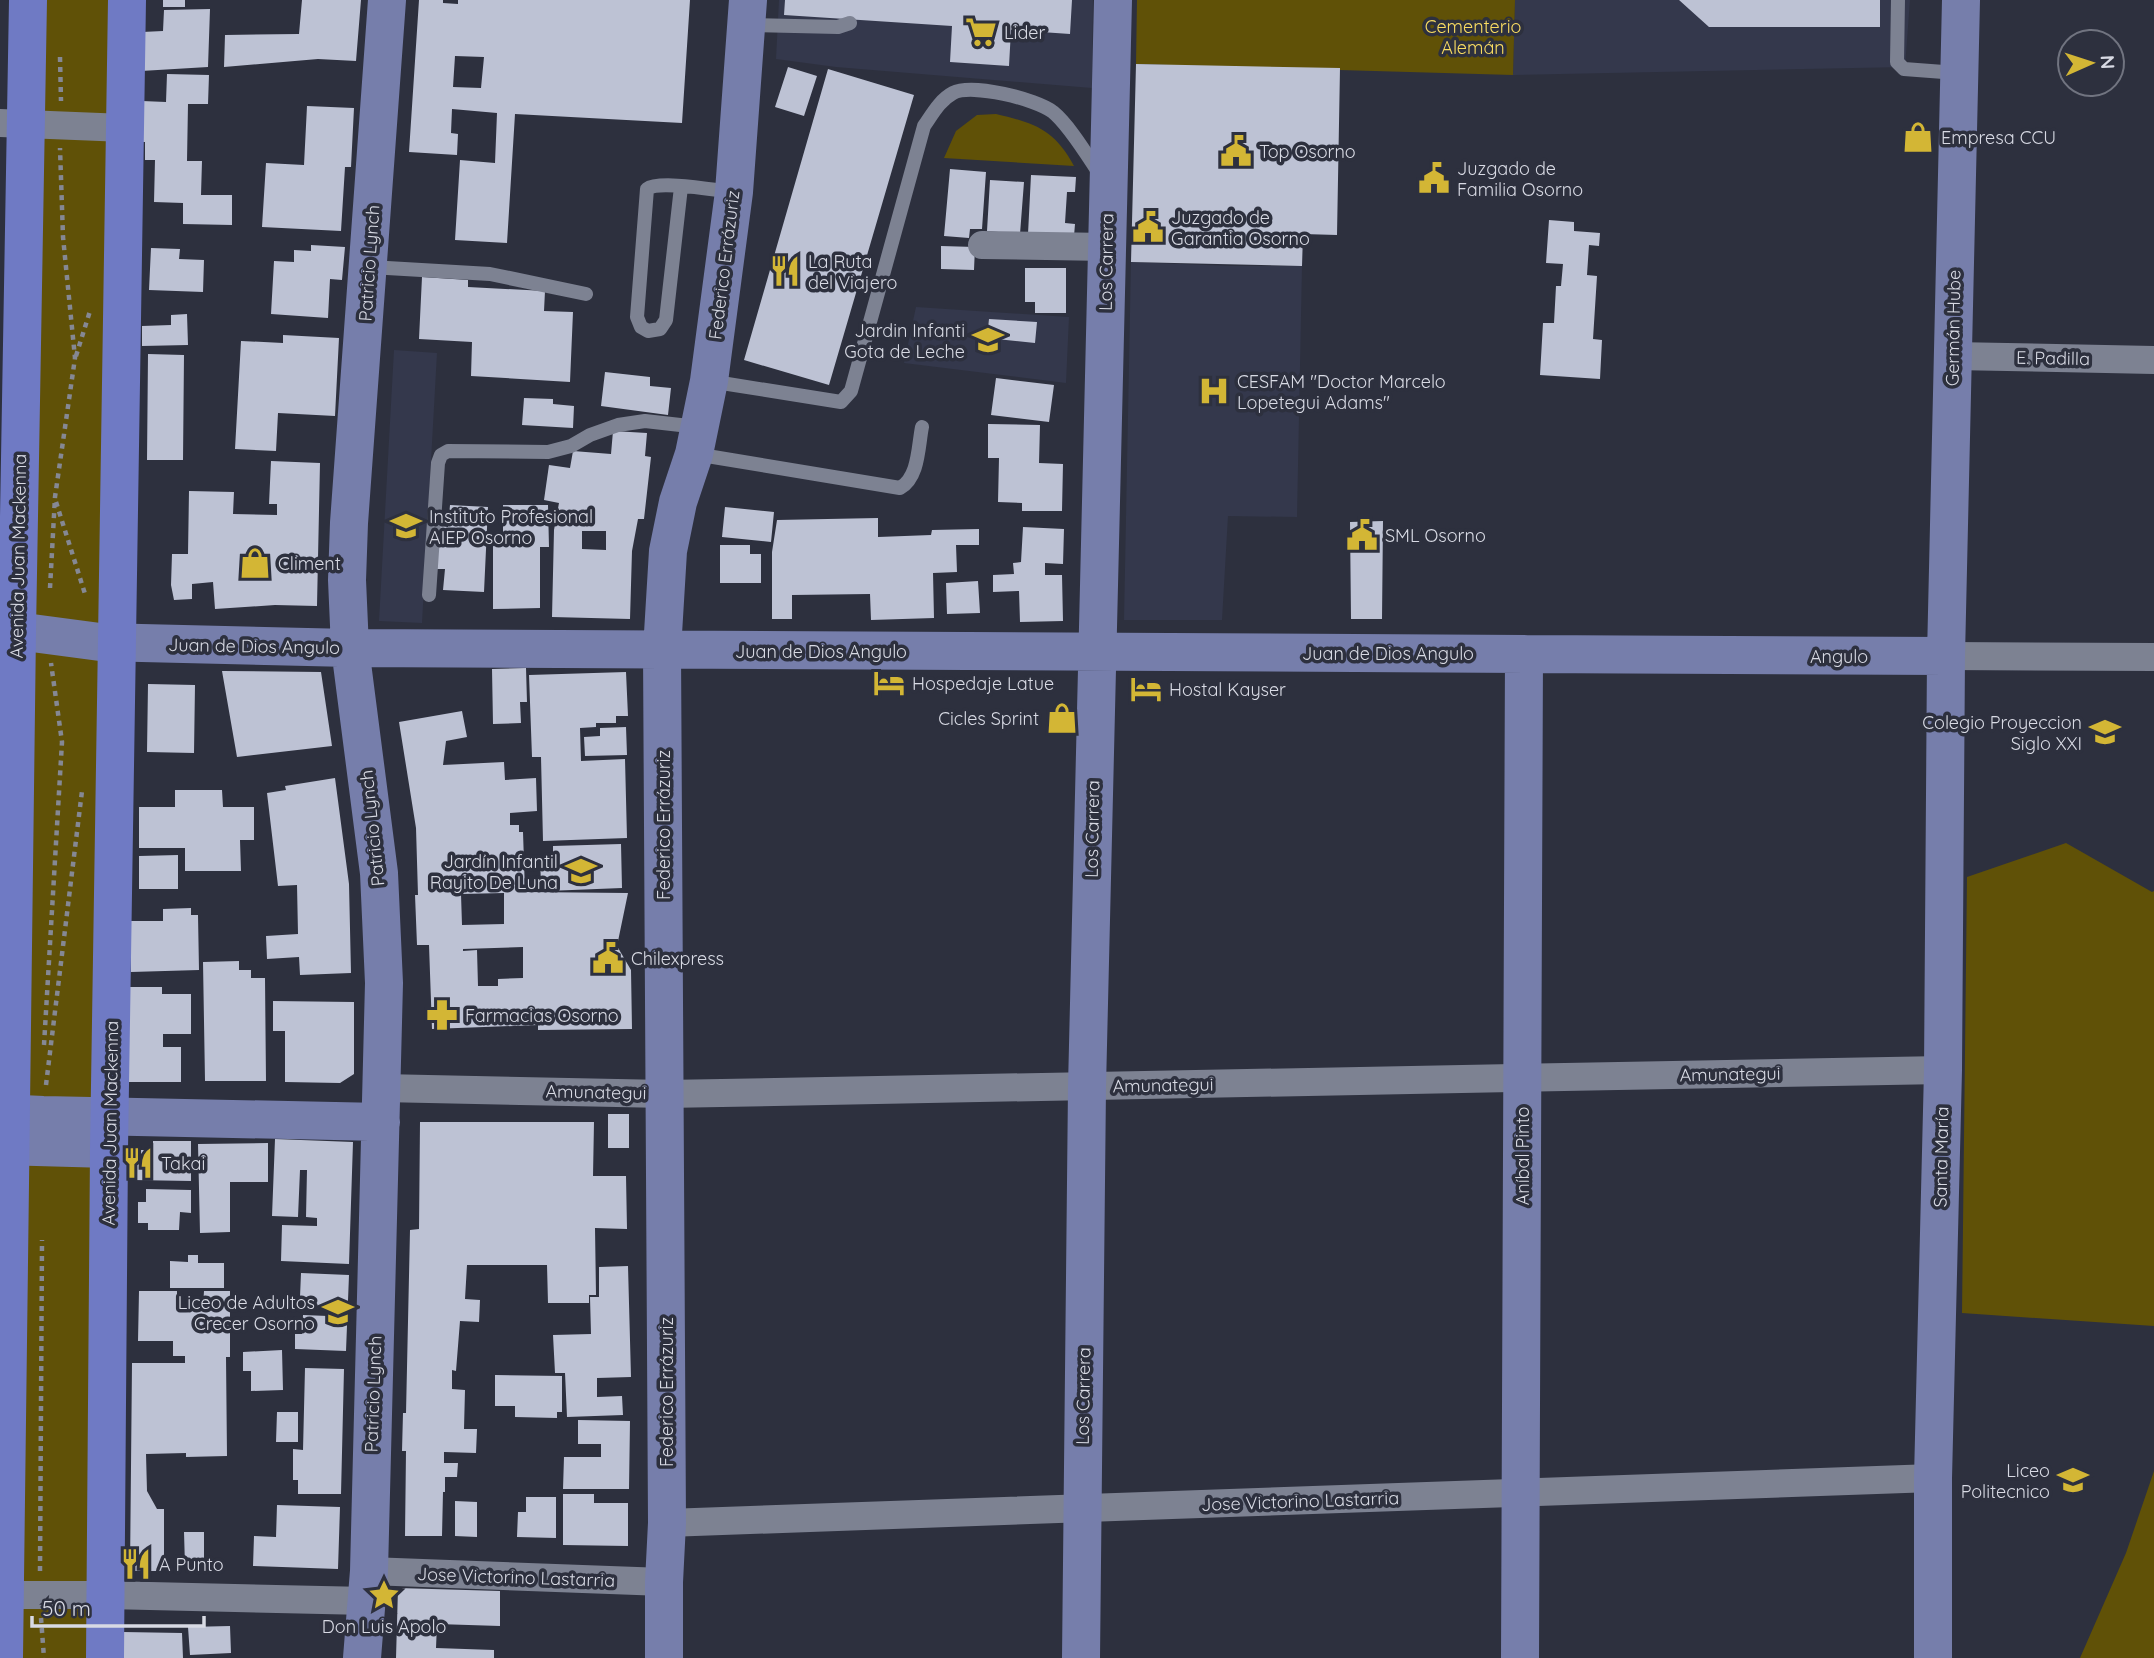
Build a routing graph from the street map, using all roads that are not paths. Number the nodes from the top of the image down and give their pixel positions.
1 (28, 0) edge
2 (127, 0) edge
3 (387, 0) edge
4 (1113, 0) edge
5 (1898, 0) edge
6 (1961, 0) edge
7 (747, 13) edge
8 (850, 23) dead end
9 (1959, 74) junction
10 (13, 124) edge
11 (125, 128) junction
12 (1108, 186) junction
13 (681, 187) junction
14 (734, 192) junction
15 (982, 245) dead end
16 (1107, 247) junction
17 (369, 267) junction
18 (586, 294) dead end
19 (1953, 356) junction
20 (2154, 360) edge
21 (709, 381) junction
22 (922, 427) dead end
23 (697, 441) junction
24 (429, 594) dead end
25 (8, 631) edge
26 (109, 643) junction
27 (350, 648) junction
28 (662, 650) junction
29 (1096, 652) junction
30 (1524, 654) junction
31 (1946, 656) junction
32 (2154, 657) edge
33 (1943, 1070) junction
34 (1523, 1078) junction
35 (1087, 1087) junction
36 (665, 1094) junction
37 (382, 1105) junction
38 (13, 1127) edge
39 (109, 1133) junction
40 (1933, 1478) junction
41 (1521, 1493) junction
42 (1082, 1508) junction
43 (667, 1523) junction
44 (664, 1583) junction
45 (368, 1586) junction
46 (15, 1595) edge
47 (107, 1595) junction
48 (4, 1658) edge
49 (105, 1658) edge
50 (362, 1658) edge
51 (664, 1658) edge
52 (1080, 1658) edge
53 (1520, 1658) edge
54 (1933, 1658) edge

1 - 10 main road, Avenida Juan Mackenna
2 - 11 main road, Avenida Juan Mackenna
3 - 17 street, Patricio Lynch
4 - 12 street, Los Carrera
5 - 9 lane
6 - 9 street, Germán Hube
7 - 8 lane
7 - 14 street, Federico Errázuriz
9 - 19 street, Germán Hube
10 - 11 street
10 - 25 main road, Avenida Juan Mackenna
11 - 26 main road, Avenida Juan Mackenna
12 - 16 street, Los Carrera
12 - 21 lane
13 - 13 lane
13 - 14 lane
14 - 21 street, Federico Errázuriz
15 - 16 street
16 - 29 street, Los Carrera
17 - 18 lane
17 - 27 street, Patricio Lynch
19 - 20 street, E. Padilla
19 - 31 street, Germán Hube
21 - 23 street, Federico Errázuriz
22 - 23 lane
23 - 24 lane
23 - 28 street, Federico Errázuriz
25 - 26 street, Juan de Dios Angulo
25 - 38 main road, Avenida Juan Mackenna
26 - 27 street, Juan de Dios Angulo
26 - 39 main road, Avenida Juan Mackenna
27 - 28 street, Juan de Dios Angulo
27 - 37 street, Patricio Lynch
28 - 29 street, Juan de Dios Angulo
28 - 36 street, Federico Errázuriz
29 - 30 street, Juan de Dios Angulo
29 - 35 street, Los Carrera
30 - 31 street, Angulo
30 - 34 street, Aníbal Pinto
31 - 32 street, Angulo
31 - 33 street, Santa María
33 - 34 street, Amunategui
33 - 40 street, Santa María
34 - 35 street, Amunategui
34 - 41 street, Aníbal Pinto
35 - 36 street, Amunategui
35 - 42 street, Los Carrera
36 - 37 street, Amunategui
36 - 43 street, Federico Errázuriz
37 - 39 street, Amunategui
37 - 45 street, Patricio Lynch
38 - 39 street, Amunategui
38 - 46 main road, Avenida Juan Mackenna
39 - 47 main road, Avenida Juan Mackenna
40 - 41 street, Jose Victorino Lastarria
40 - 54 street, Santa María
41 - 42 street, Jose Victorino Lastarria
41 - 53 street, Aníbal Pinto
42 - 43 street, Jose Victorino Lastarria
42 - 52 street, Los Carrera
43 - 44 street, Federico Errázuriz
44 - 45 street, Jose Victorino Lastarria
44 - 51 street, Federico Errázuriz
45 - 47 street, Jose Victorino Lastarria
45 - 50 street, Patricio Lynch
46 - 47 street, Jose Victorino Lastarria
46 - 48 main road, Avenida Juan Mackenna
47 - 49 main road, Avenida Juan Mackenna

